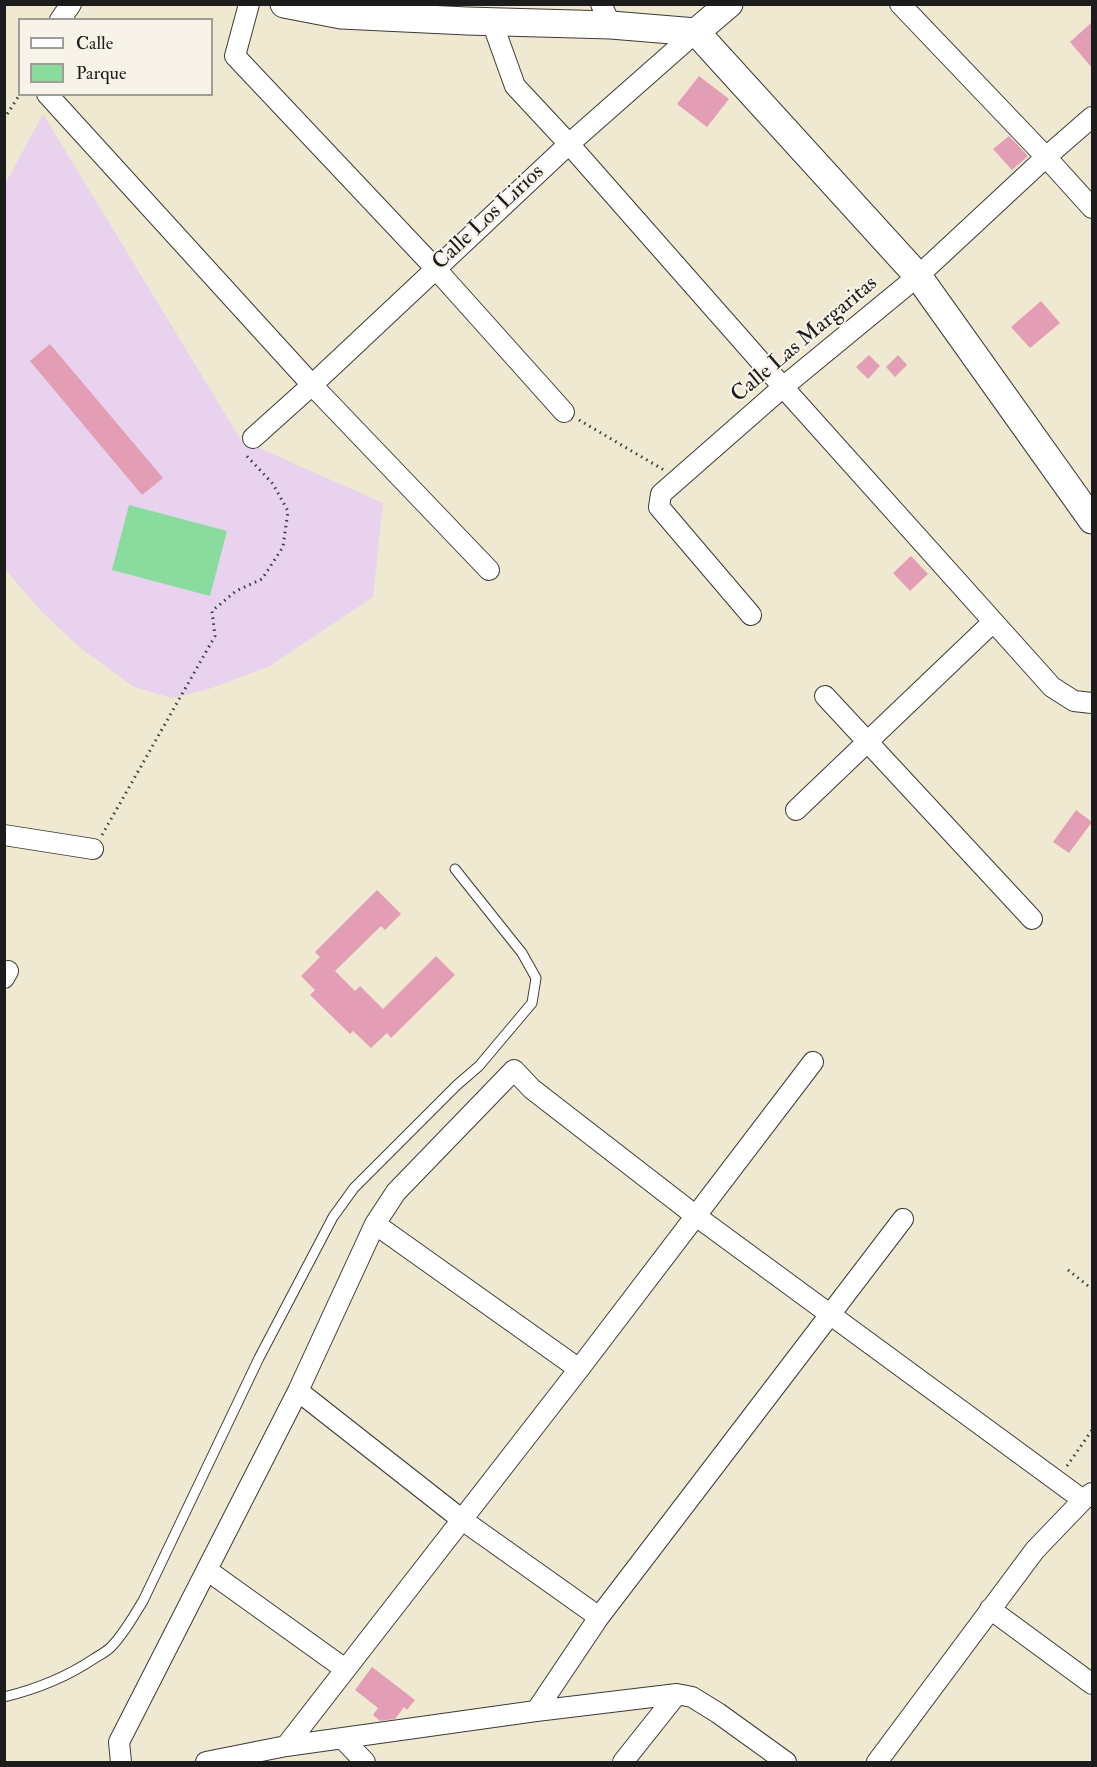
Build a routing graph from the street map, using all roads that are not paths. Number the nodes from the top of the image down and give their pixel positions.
1 (70, 4) edge
2 (249, 4) edge
3 (284, 4) edge
4 (729, 4) edge
5 (900, 4) edge
6 (339, 10) edge
7 (606, 15) edge
8 (61, 18) edge
9 (492, 22) junction
10 (696, 32) junction
11 (49, 96) edge
12 (1092, 117) edge
13 (569, 144) junction
14 (1046, 157) junction
15 (1092, 208) edge
16 (435, 268) junction
17 (918, 276) junction
18 (312, 385) junction
19 (783, 387) junction
20 (564, 412) road end
21 (253, 438) road end
22 (1092, 520) edge
23 (489, 570) dead end
24 (751, 615) dead end
25 (993, 622) junction
26 (825, 696) dead end
27 (1092, 704) edge
28 (796, 810) dead end
29 (4, 835) edge
30 (93, 849) road end
31 (455, 869) dead end
32 (1032, 919) dead end
33 (813, 1062) dead end
34 (696, 1216) junction
35 (903, 1219) dead end
36 (375, 1224) junction
37 (830, 1314) junction
38 (579, 1369) junction
39 (298, 1391) junction
40 (1088, 1497) edge
41 (461, 1519) junction
42 (207, 1570) junction
43 (990, 1609) junction
44 (599, 1617) junction
45 (345, 1669) junction
46 (1092, 1684) edge
47 (677, 1694) junction
48 (4, 1697) edge
49 (536, 1711) junction
50 (343, 1739) junction
51 (286, 1746) junction
52 (121, 1762) edge
53 (206, 1762) edge
54 (365, 1762) edge
55 (623, 1762) edge
56 (786, 1762) edge
57 (877, 1762) edge

1 - 8 street
2 - 16 street
3 - 6 street
4 - 10 street, Calle Los Lirios
5 - 14 street
6 - 9 street
7 - 9 street
7 - 10 street
9 - 13 street
10 - 13 street, Calle Los Lirios
10 - 17 street
11 - 18 street
12 - 14 street, Calle Las Margaritas
13 - 16 street, Calle Los Lirios
13 - 19 street
14 - 15 street
14 - 17 street, Calle Las Margaritas
16 - 18 street, Calle Los Lirios
16 - 20 street
17 - 19 street, Calle Las Margaritas
17 - 22 street
18 - 21 street, Calle Los Lirios
18 - 23 street
19 - 24 street, Calle Las Margaritas
19 - 25 street
25 - 27 street
25 - 28 street
26 - 32 street
29 - 30 street
31 - 48 lane
33 - 34 street
34 - 36 street
34 - 37 street
34 - 38 street
35 - 37 street
36 - 38 street
36 - 39 street
37 - 40 street
37 - 44 street
38 - 41 street
39 - 41 street
39 - 42 street
40 - 43 street
41 - 44 street
41 - 45 street
42 - 45 street
42 - 52 street
43 - 46 street
43 - 57 street
44 - 49 street
45 - 51 street
47 - 49 street
47 - 55 street
47 - 56 street
49 - 50 street
50 - 51 street
50 - 54 street
51 - 53 street

